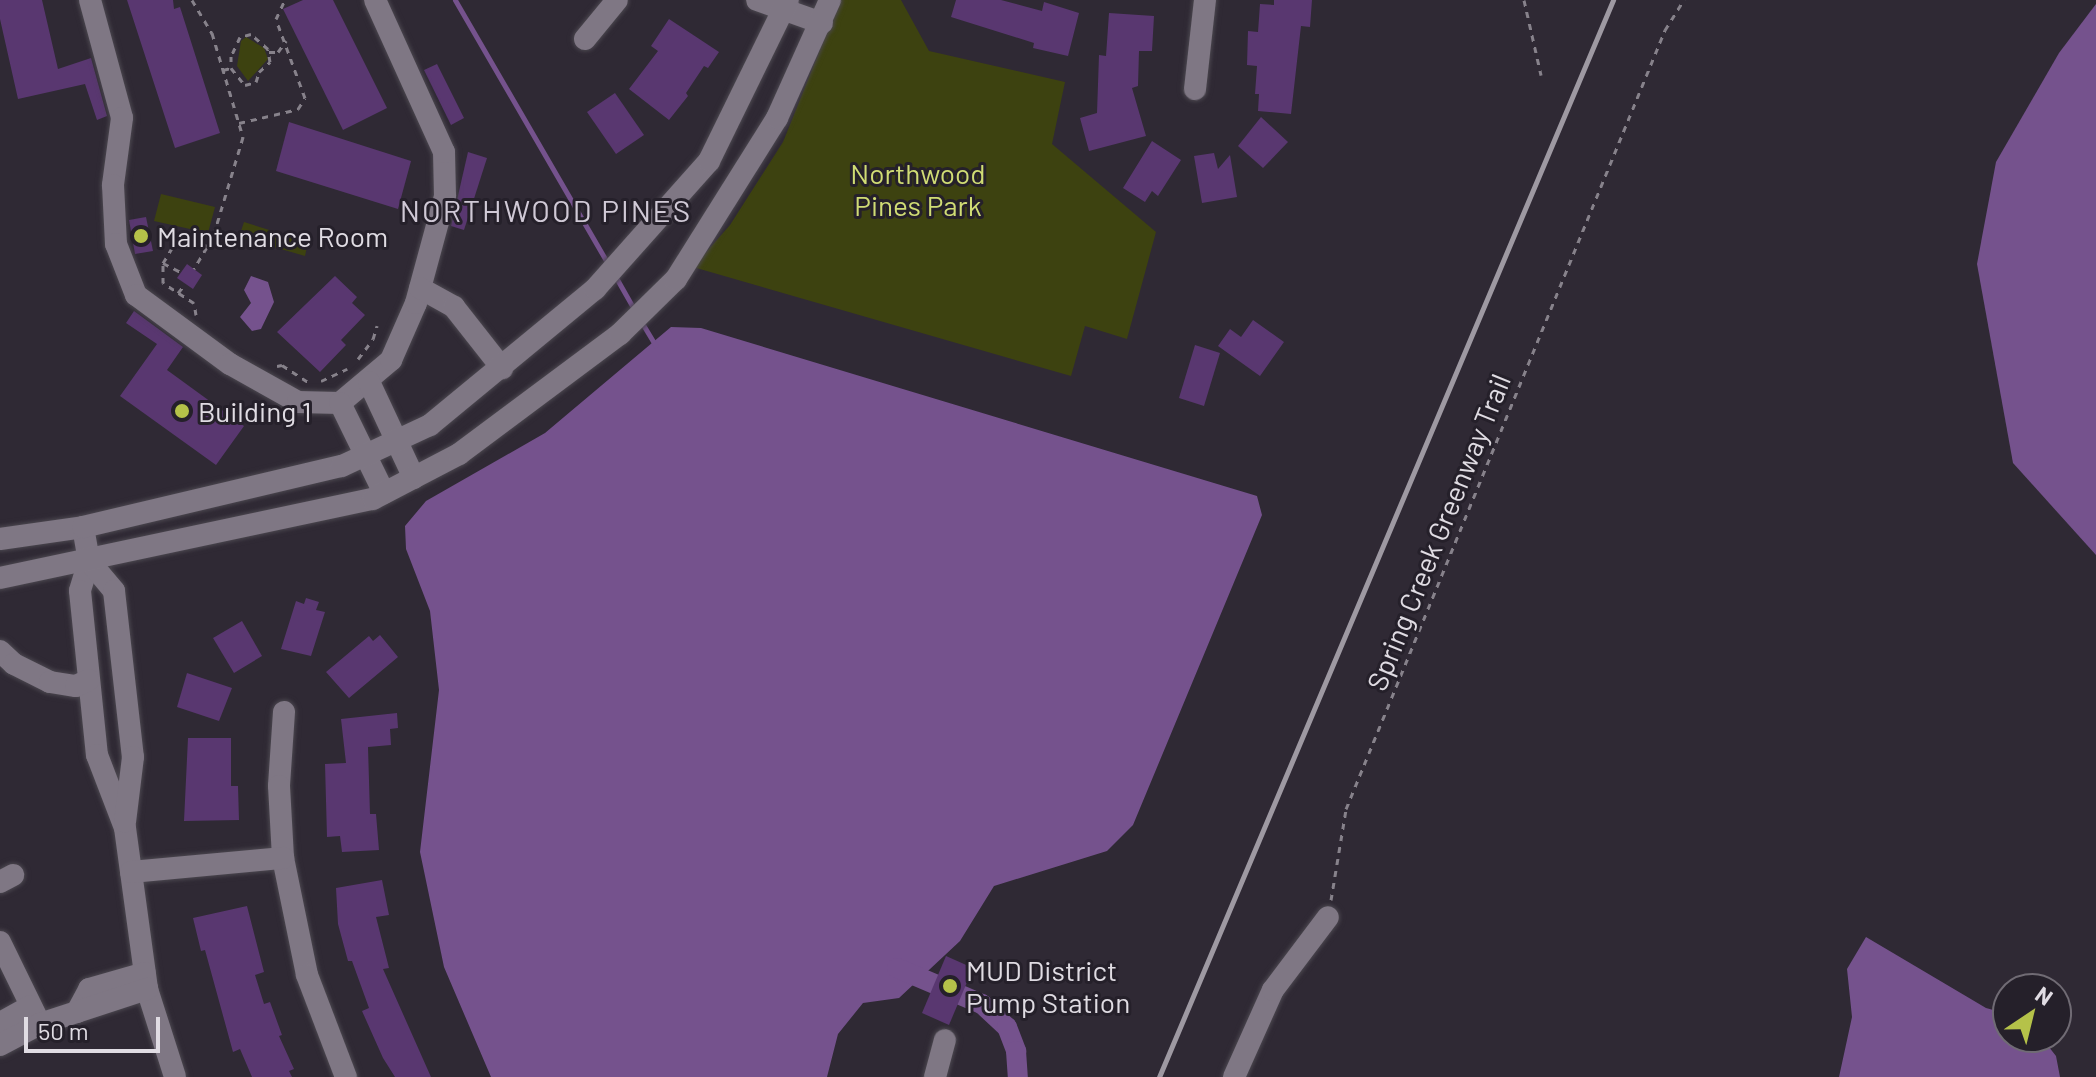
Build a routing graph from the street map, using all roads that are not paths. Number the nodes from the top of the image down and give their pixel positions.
1 (90, 0) edge
2 (375, 0) edge
3 (617, 0) edge
4 (757, 0) edge
5 (830, 0) edge
6 (1205, 0) edge
7 (788, 5) edge
8 (822, 23) junction
9 (585, 39) dead end
10 (1195, 89) dead end
11 (420, 288) junction
12 (502, 368) junction
13 (369, 382) junction
14 (340, 403) junction
15 (396, 441) junction
16 (367, 454) junction
17 (414, 478) junction
18 (384, 493) junction
19 (83, 527) junction
20 (0, 539) edge
21 (89, 561) junction
22 (0, 578) edge
23 (0, 651) edge
24 (89, 680) junction
25 (284, 712) dead end
26 (125, 828) junction
27 (283, 858) junction
28 (131, 872) junction
29 (1328, 917) road end
30 (0, 942) edge
31 (146, 981) junction
32 (35, 1015) junction
33 (0, 1023) edge
34 (945, 1040) dead end
35 (0, 1045) edge
36 (175, 1077) edge
37 (346, 1077) edge
38 (935, 1077) edge
39 (1234, 1077) edge

1 - 14 street
2 - 11 street
3 - 9 street
4 - 7 street
5 - 8 street
6 - 10 street
7 - 8 street
7 - 12 street
8 - 17 street
11 - 12 street
11 - 13 street
12 - 15 street
13 - 14 street
13 - 15 street
14 - 16 street
15 - 16 street
15 - 17 street
16 - 18 street
16 - 19 street
17 - 18 street
18 - 21 street
19 - 20 street
19 - 21 street
21 - 22 street
21 - 24 street
21 - 26 street
23 - 24 street
24 - 26 street
25 - 27 street
26 - 28 street
27 - 28 street
27 - 37 street
28 - 31 street
29 - 39 street
30 - 32 street
31 - 32 street
31 - 36 street
32 - 33 street
32 - 35 street
34 - 38 street

